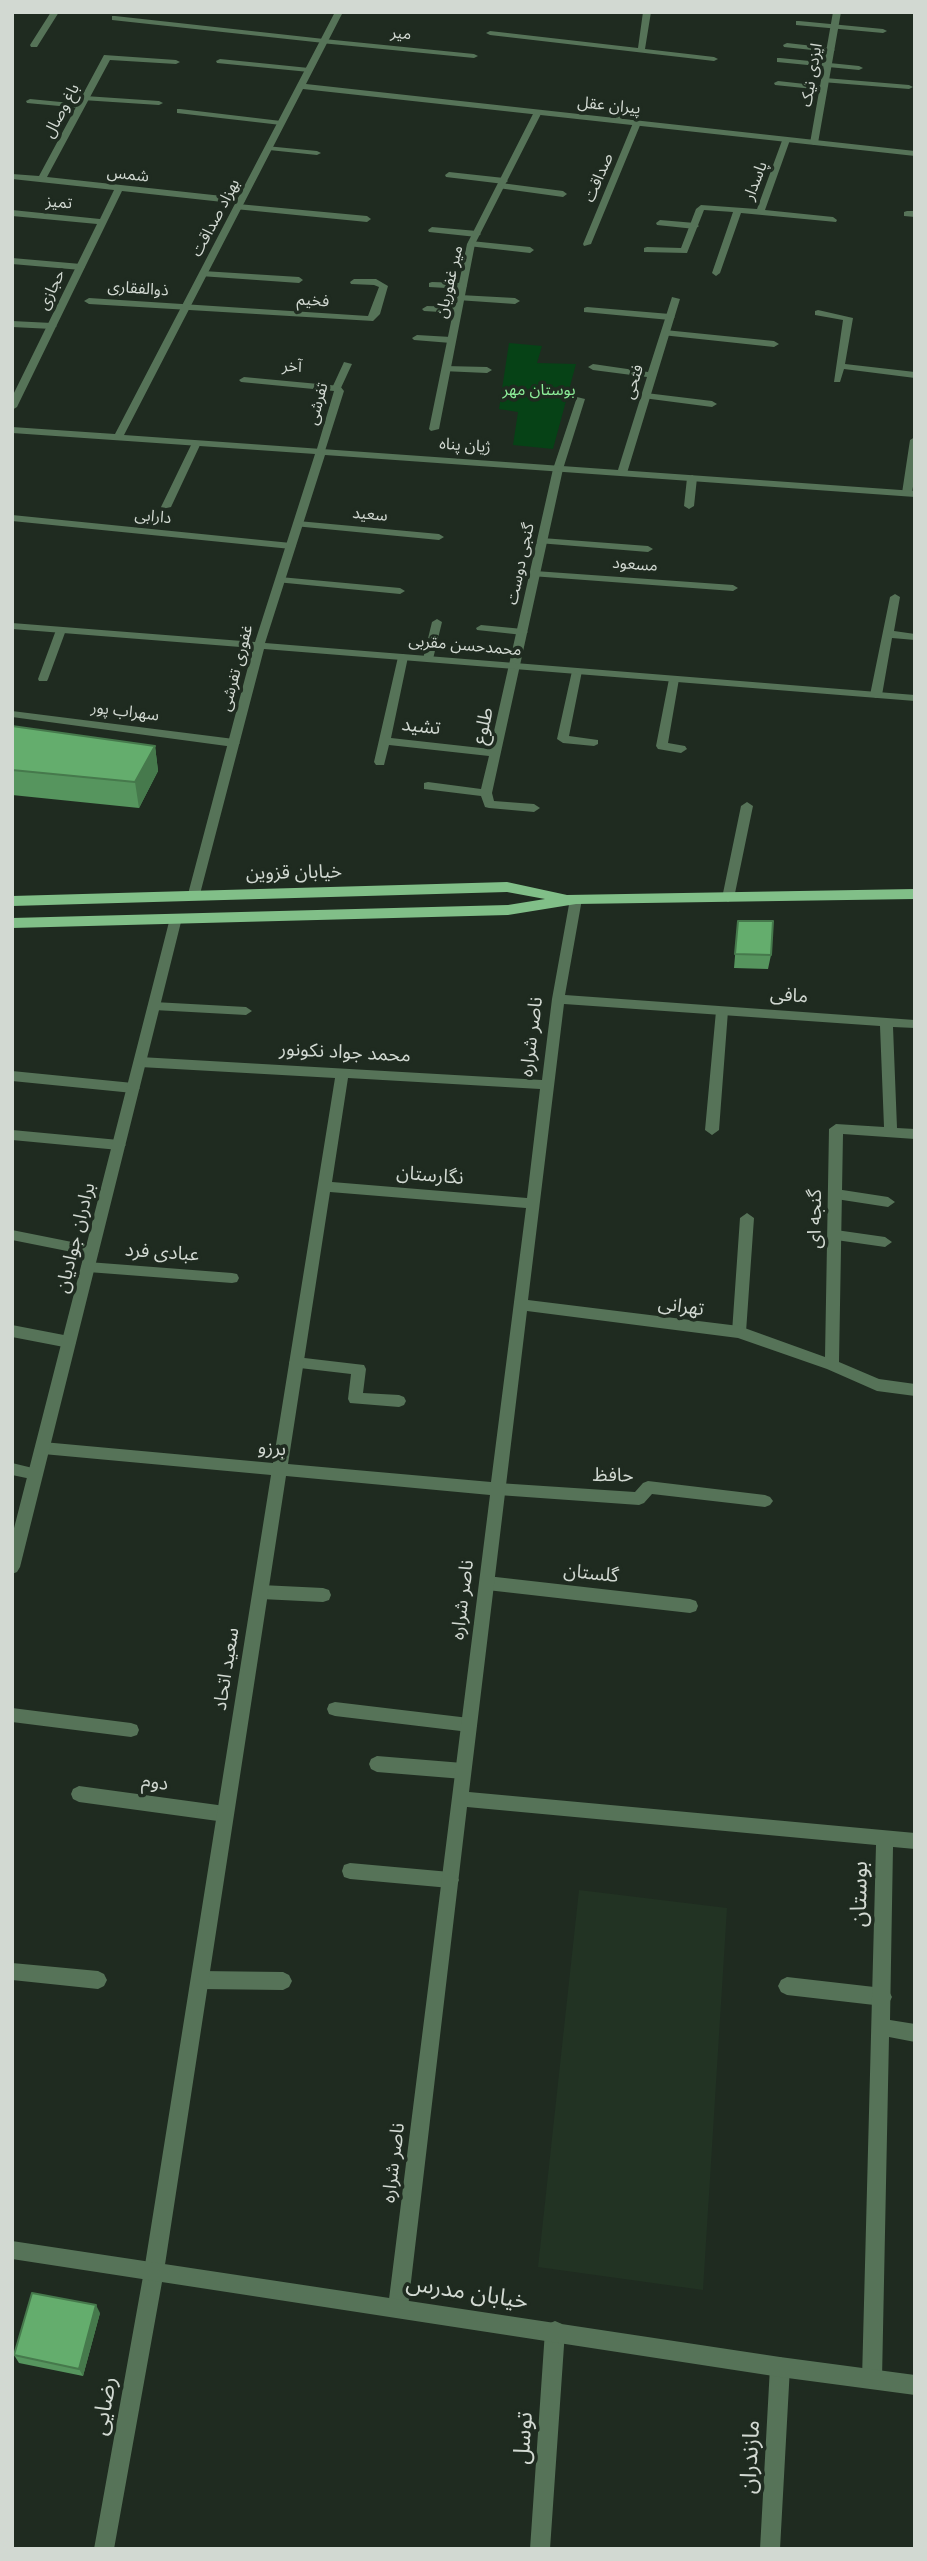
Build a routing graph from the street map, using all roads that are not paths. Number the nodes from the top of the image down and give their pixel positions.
1 (55, 12) edge
2 (339, 12) edge
3 (647, 12) edge
4 (837, 12) edge
5 (115, 18) dead end
6 (799, 23) dead end
7 (835, 26) junction
8 (883, 31) dead end
9 (490, 33) dead end
10 (324, 41) junction
11 (34, 45) dead end
12 (787, 45) dead end
13 (831, 50) junction
14 (640, 51) junction
15 (474, 56) dead end
16 (714, 59) dead end
17 (780, 60) dead end
18 (220, 61) dead end
19 (176, 62) dead end
20 (828, 65) junction
21 (859, 68) dead end
22 (309, 70) junction
23 (778, 83) dead end
24 (824, 84) junction
25 (301, 86) junction
26 (909, 87) dead end
27 (30, 102) dead end
28 (83, 102) junction
29 (159, 103) dead end
30 (623, 109) dead end
31 (180, 111) dead end
32 (538, 112) junction
33 (617, 121) junction
34 (281, 123) junction
35 (637, 123) junction
36 (786, 140) junction
37 (814, 143) junction
38 (269, 148) junction
39 (317, 153) dead end
40 (915, 154) edge
41 (449, 175) dead end
42 (12, 176) edge
43 (42, 179) junction
44 (502, 184) junction
45 (120, 188) junction
46 (564, 194) dead end
47 (240, 204) junction
48 (738, 209) junction
49 (760, 212) junction
50 (12, 213) edge
51 (367, 219) dead end
52 (833, 220) dead end
53 (103, 222) junction
54 (660, 223) dead end
55 (695, 226) junction
56 (432, 230) dead end
57 (477, 234) junction
58 (471, 244) junction
59 (587, 244) dead end
60 (530, 250) dead end
61 (647, 250) dead end
62 (12, 261) edge
63 (81, 267) junction
64 (716, 273) dead end
65 (203, 274) junction
66 (299, 280) dead end
67 (354, 282) dead end
68 (432, 285) dead end
69 (463, 286) junction
70 (460, 298) junction
71 (675, 299) dead end
72 (89, 301) dead end
73 (515, 301) dead end
74 (186, 308) junction
75 (426, 309) dead end
76 (457, 310) junction
77 (587, 310) dead end
78 (818, 313) dead end
79 (670, 317) junction
80 (12, 324) edge
81 (52, 326) junction
82 (665, 333) junction
83 (417, 338) dead end
84 (451, 340) junction
85 (774, 344) dead end
86 (347, 364) dead end
87 (840, 366) junction
88 (593, 368) dead end
89 (445, 369) junction
90 (487, 370) dead end
91 (652, 375) junction
92 (915, 375) edge
93 (244, 380) dead end
94 (837, 380) dead end
95 (12, 383) edge
96 (23, 384) junction
97 (337, 388) junction
98 (646, 396) junction
99 (580, 399) dead end
100 (712, 404) dead end
101 (12, 407) edge
102 (434, 429) dead end
103 (12, 430) edge
104 (118, 438) junction
105 (915, 440) edge
106 (195, 443) junction
107 (321, 452) junction
108 (558, 468) junction
109 (622, 473) junction
110 (692, 478) junction
111 (911, 494) edge
112 (690, 506) dead end
113 (166, 507) dead end
114 (12, 518) edge
115 (298, 524) junction
116 (439, 537) dead end
117 (542, 541) junction
118 (291, 546) junction
119 (648, 549) dead end
120 (535, 574) junction
121 (279, 580) junction
122 (733, 588) dead end
123 (400, 591) dead end
124 (895, 597) dead end
125 (437, 622) dead end
126 (12, 626) edge
127 (481, 628) dead end
128 (61, 630) junction
129 (523, 632) junction
130 (888, 634) junction
131 (915, 637) edge
132 (259, 646) junction
133 (403, 657) junction
134 (428, 659) junction
135 (515, 666) junction
136 (577, 671) junction
137 (43, 679) dead end
138 (674, 679) junction
139 (876, 695) junction
140 (915, 698) edge
141 (12, 713) edge
142 (385, 741) junction
143 (594, 742) dead end
144 (234, 743) junction
145 (681, 749) dead end
146 (495, 753) junction
147 (380, 762) dead end
148 (428, 786) dead end
149 (486, 793) junction
150 (747, 806) dead end
151 (534, 808) dead end
152 (194, 894) junction
153 (915, 894) edge
154 (728, 898) junction
155 (576, 899) junction
156 (12, 901) edge
157 (176, 918) junction
158 (12, 923) edge
159 (558, 999) junction
160 (154, 1006) junction
161 (722, 1011) junction
162 (246, 1012) dead end
163 (886, 1022) junction
164 (915, 1024) edge
165 (140, 1062) junction
166 (342, 1073) junction
167 (12, 1076) edge
168 (547, 1085) junction
169 (133, 1088) junction
170 (712, 1130) dead end
171 (891, 1132) junction
172 (915, 1134) edge
173 (12, 1135) edge
174 (119, 1145) junction
175 (324, 1186) junction
176 (836, 1194) junction
177 (888, 1202) dead end
178 (533, 1204) junction
179 (747, 1218) dead end
180 (12, 1235) edge
181 (836, 1235) junction
182 (885, 1242) dead end
183 (92, 1251) junction
184 (88, 1267) junction
185 (232, 1278) dead end
186 (520, 1305) junction
187 (12, 1331) edge
188 (738, 1332) junction
189 (69, 1342) junction
190 (296, 1363) junction
191 (832, 1365) junction
192 (915, 1390) edge
193 (399, 1401) dead end
194 (43, 1448) junction
195 (12, 1469) edge
196 (280, 1469) junction
197 (36, 1474) junction
198 (498, 1489) junction
199 (765, 1501) dead end
200 (13, 1559) edge
201 (486, 1583) junction
202 (261, 1592) junction
203 (323, 1595) dead end
204 (690, 1606) dead end
205 (335, 1709) dead end
206 (12, 1715) edge
207 (469, 1725) junction
208 (131, 1730) dead end
209 (377, 1764) dead end
210 (464, 1772) junction
211 (79, 1794) dead end
212 (460, 1799) junction
213 (226, 1814) junction
214 (885, 1838) junction
215 (915, 1841) edge
216 (350, 1871) dead end
217 (450, 1880) junction
218 (12, 1971) edge
219 (98, 1980) dead end
220 (200, 1980) junction
221 (283, 1981) dead end
222 (788, 1986) dead end
223 (883, 1997) junction
224 (882, 2027) junction
225 (915, 2033) edge
226 (12, 2250) edge
227 (154, 2271) junction
228 (398, 2307) junction
229 (555, 2332) junction
230 (780, 2367) junction
231 (872, 2379) junction
232 (915, 2385) edge
233 (104, 2549) edge
234 (540, 2549) edge
235 (770, 2549) edge

1 - 11 street
2 - 10 street, بهزاد صداقت
3 - 14 street
4 - 7 street, ایزدی نیک
5 - 10 street, میر
6 - 7 street
7 - 8 street
7 - 13 street, ایزدی نیک
9 - 14 street
10 - 15 street, میر
10 - 22 street, بهزاد صداقت
12 - 13 street
13 - 20 street, ایزدی نیک
14 - 16 street
17 - 20 street
18 - 22 street
19 - 28 street, باغ وصال
20 - 21 street
20 - 24 street, ایزدی نیک
22 - 25 street, بهزاد صداقت
23 - 24 street
24 - 26 street
24 - 37 street, ایزدی نیک
25 - 32 street, پیران عقل
25 - 34 street, بهزاد صداقت
27 - 28 street
28 - 29 street
28 - 43 street, باغ وصال
30 - 33 street
31 - 34 street
32 - 33 street, پیران عقل
32 - 44 street, میر غفوریان
33 - 35 street, پیران عقل
34 - 38 street, بهزاد صداقت
35 - 36 street, پیران عقل
35 - 59 street, صداقت
36 - 37 street, پیران عقل
36 - 49 street, پاسدار
37 - 40 street, پیران عقل
38 - 39 street
38 - 47 street, بهزاد صداقت
41 - 44 street
42 - 43 street, شمس
43 - 45 street, شمس
44 - 46 street
44 - 57 street, میر غفوریان
45 - 47 street, شمس
45 - 53 street, حجازی
47 - 51 street, شمس
47 - 65 street, بهزاد صداقت
48 - 49 street, پاسدار
48 - 55 street, پاسدار
48 - 64 street
49 - 52 street
50 - 53 street, تمیز
53 - 63 street, حجازی
54 - 55 street
55 - 61 street
56 - 57 street
57 - 58 street, میر غفوریان
58 - 60 street
58 - 69 street, میر غفوریان
62 - 63 street
63 - 81 street, حجازی
65 - 66 street
65 - 74 street, بهزاد صداقت
67 - 74 street, فخیم
68 - 69 street
69 - 70 street, میر غفوریان
70 - 73 street
70 - 76 street, میر غفوریان
71 - 79 street, فتحی
72 - 74 street, ذوالفقاری
74 - 104 street, بهزاد صداقت
75 - 76 street
76 - 84 street, میر غفوریان
77 - 79 street
78 - 87 street
79 - 82 street, فتحی
80 - 81 street
81 - 96 street, حجازی
82 - 85 street
82 - 91 street, فتحی
83 - 84 street
84 - 89 street, میر غفوریان
86 - 97 street, تفرشی
87 - 92 street
87 - 94 street
88 - 91 street
89 - 90 street
89 - 102 street, میر غفوریان
91 - 98 street, فتحی
93 - 97 street, آخر
95 - 96 street
96 - 101 street, حجازی
97 - 107 street, تفرشی
98 - 100 street
98 - 109 street, فتحی
99 - 108 street, گنجی دوست
103 - 104 street, ژیان پناه
104 - 106 street, ژیان پناه
105 - 111 street
106 - 107 street, ژیان پناه
106 - 113 street
107 - 108 street, ژیان پناه
107 - 115 street, غفوری تفرشی
108 - 109 street, ژیان پناه
108 - 117 street, گنجی دوست
109 - 110 street, ژیان پناه
110 - 111 street, ژیان پناه
110 - 112 street
114 - 118 street, دارابی
115 - 116 street, سعید
115 - 118 street, غفوری تفرشی
117 - 119 street
117 - 120 street, گنجی دوست
118 - 121 street, غفوری تفرشی
120 - 122 street, مسعود
120 - 129 street, گنجی دوست
121 - 123 street
121 - 132 street, غفوری تفرشی
124 - 130 street
125 - 134 street
126 - 128 street, محمدحسن مقربی
127 - 129 street
128 - 132 street, محمدحسن مقربی
128 - 137 street
129 - 135 street, گنجی دوست
130 - 131 street
130 - 139 street
132 - 133 street, محمدحسن مقربی
132 - 144 street, غفوری تفرشی
133 - 134 street, محمدحسن مقربی
133 - 142 street, تشید
134 - 135 street, محمدحسن مقربی
135 - 136 street, محمدحسن مقربی
135 - 146 street, طلوع
136 - 138 street, محمدحسن مقربی
136 - 143 street
138 - 139 street, محمدحسن مقربی
138 - 145 street
139 - 140 street, محمدحسن مقربی
141 - 144 street, سهراب پور
142 - 146 street, تشید
142 - 147 street, تشید
144 - 152 street, غفوری تفرشی
146 - 149 street, طلوع
148 - 149 street
149 - 151 street
150 - 154 street
152 - 155 main road, خیابان قزوین
152 - 156 main road, خیابان قزوین
153 - 154 main road, خیابان قزوین
154 - 155 main road, خیابان قزوین
155 - 157 main road, خیابان قزوین
155 - 159 street, ناصر شراره
157 - 158 main road, خیابان قزوین
157 - 160 street, برادران جوادیان
159 - 161 street, مافی
159 - 168 street, ناصر شراره
160 - 162 street
160 - 165 street, برادران جوادیان
161 - 163 street, مافی
161 - 170 street
163 - 164 street, مافی
163 - 171 street
165 - 166 street, محمد جواد نکونور
165 - 169 street, برادران جوادیان
166 - 168 street, محمد جواد نکونور
166 - 175 street, سعید اتحاد
167 - 169 street
168 - 178 street, ناصر شراره
169 - 174 street, برادران جوادیان
171 - 172 street
171 - 176 street, گنجه ای
173 - 174 street
174 - 183 street, برادران جوادیان
175 - 178 street, نگارستان
175 - 190 street, سعید اتحاد
176 - 177 street
176 - 181 street, گنجه ای
178 - 186 street, ناصر شراره
179 - 188 street
180 - 183 street
181 - 182 street
181 - 191 street, گنجه ای
183 - 184 street, برادران جوادیان
184 - 185 street, عبادی فرد
184 - 189 street, برادران جوادیان
186 - 188 street, تهرانی
186 - 198 street, ناصر شراره
187 - 189 street
188 - 191 street, تهرانی
189 - 194 street, برادران جوادیان
190 - 193 street
190 - 196 street, سعید اتحاد
191 - 192 street, تهرانی
194 - 196 street, برزو
194 - 197 street, برادران جوادیان
195 - 197 street
196 - 198 street, برزو
196 - 202 street, سعید اتحاد
197 - 200 street, برادران جوادیان
198 - 199 street, حافظ
198 - 201 street, ناصر شراره
201 - 204 street, گلستان
201 - 207 street, ناصر شراره
202 - 203 street
202 - 213 street, سعید اتحاد
205 - 207 street
206 - 208 street
207 - 210 street, ناصر شراره
209 - 210 street
210 - 212 street, ناصر شراره
211 - 213 street, دوم
212 - 214 street, بوستان
212 - 217 street, ناصر شراره
213 - 220 street, سعید اتحاد
214 - 215 street
214 - 223 street, بوستان
216 - 217 street
217 - 228 street, ناصر شراره
218 - 219 street
220 - 221 street
220 - 227 street, سعید اتحاد
222 - 223 street
223 - 224 street, بوستان
224 - 225 street
224 - 231 street, بوستان
226 - 227 street, خیابان مدرس
227 - 228 street, خیابان مدرس
227 - 233 street, رضایی
228 - 229 street, خیابان مدرس
229 - 230 street, خیابان مدرس
229 - 234 street, توسل
230 - 231 street, خیابان مدرس
230 - 235 street, مازندران
231 - 232 street, خیابان مدرس

